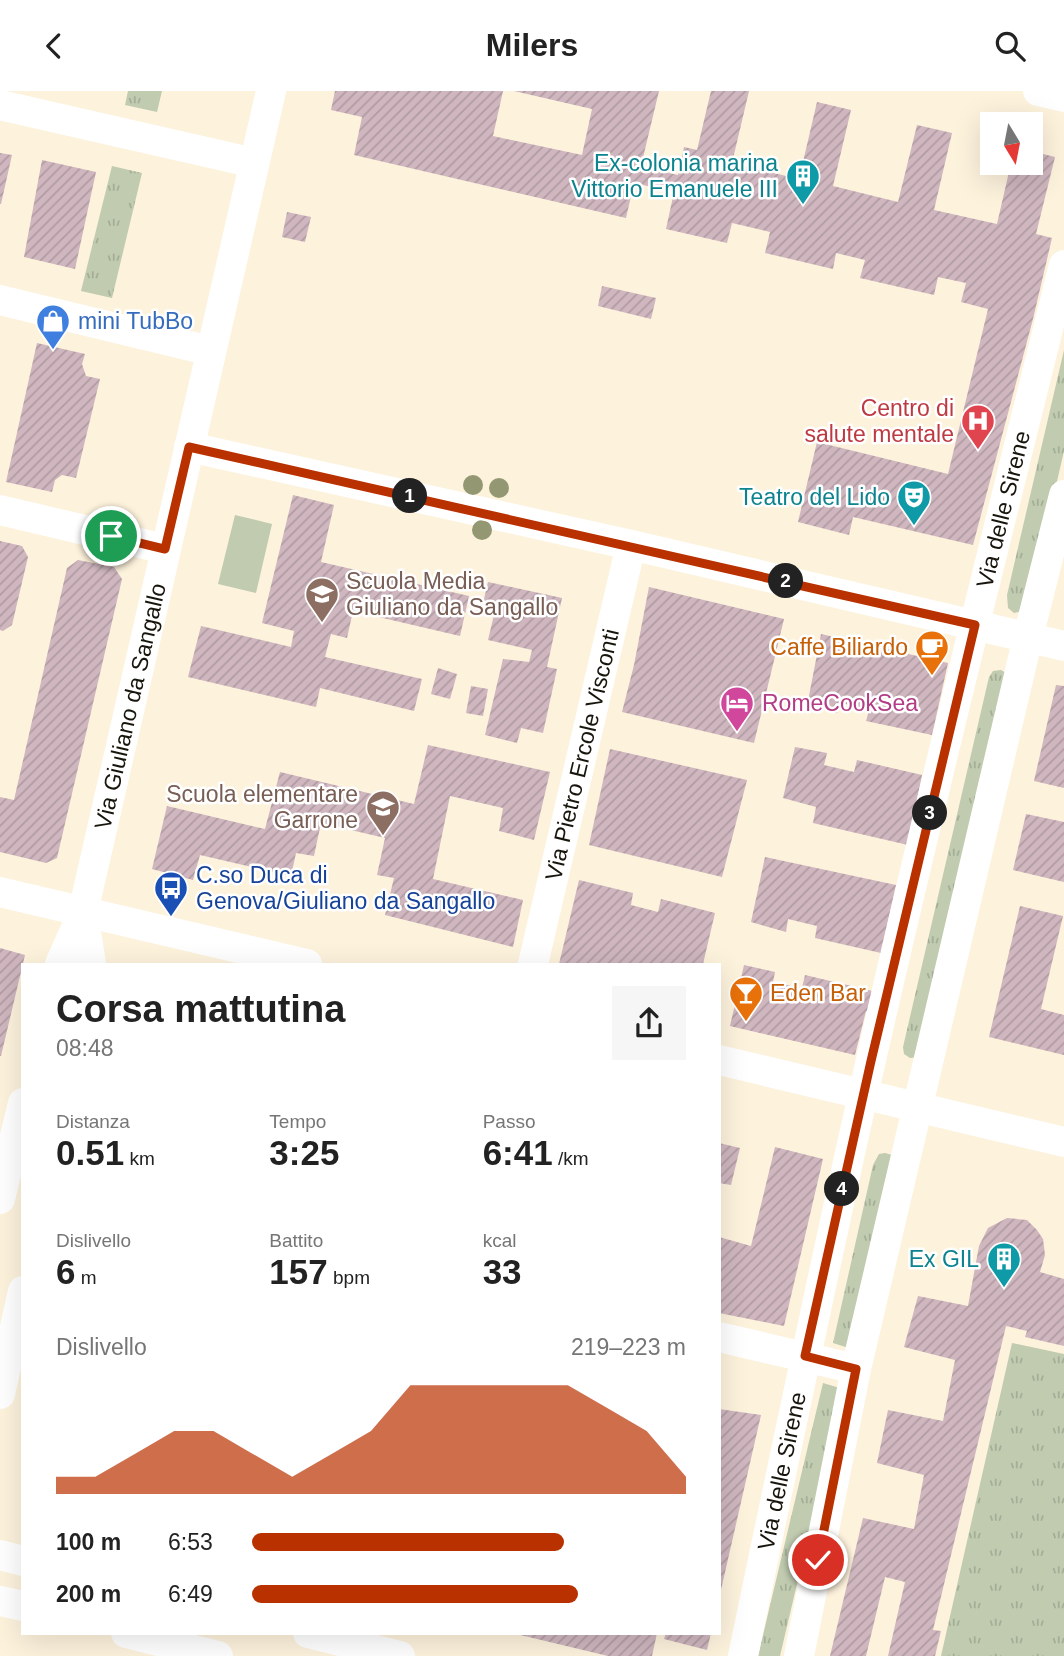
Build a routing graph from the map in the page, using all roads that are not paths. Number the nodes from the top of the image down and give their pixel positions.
1 (271, 91) edge
2 (1038, 91) edge
3 (1064, 97) edge
4 (0, 105) edge
5 (254, 163) junction
6 (1064, 265) edge
7 (0, 300) edge
8 (211, 351) junction
9 (189, 447) junction
10 (1064, 495) edge
11 (0, 510) edge
12 (631, 545) junction
13 (165, 549) junction
14 (975, 625) junction
15 (1028, 637) junction
16 (1064, 646) edge
17 (0, 892) edge
18 (83, 912) junction
19 (60, 963) edge
20 (91, 963) edge
21 (303, 963) edge
22 (533, 963) edge
23 (721, 1060) edge
24 (863, 1094) junction
25 (919, 1108) junction
26 (21, 1113) edge
27 (1064, 1142) edge
28 (7, 1181) edge
29 (21, 1300) edge
30 (721, 1337) edge
31 (805, 1356) junction
32 (856, 1369) junction
33 (0, 1394) edge
34 (0, 1555) edge
35 (21, 1560) edge
36 (0, 1601) edge
37 (21, 1606) edge
38 (135, 1635) edge
39 (315, 1635) edge
40 (218, 1656) edge
41 (400, 1656) edge
42 (743, 1656) edge
43 (799, 1656) edge

1 - 5 street, Via Giuliano da Sangallo
2 - 3 street
4 - 5 street
5 - 8 street, Via Giuliano da Sangallo
6 - 14 street, Via delle Sirene
7 - 8 street
8 - 9 street, Via Giuliano da Sangallo
9 - 12 street
9 - 13 street, Via Giuliano da Sangallo
10 - 15 street
11 - 13 street
12 - 14 street
12 - 22 street, Via Pietro Ercole Visconti
13 - 18 street, Via Giuliano da Sangallo
14 - 15 street
14 - 24 street, Via delle Sirene
15 - 16 street
15 - 25 street
17 - 18 street
18 - 19 street
18 - 20 street
18 - 21 street
23 - 24 street
24 - 25 street
24 - 31 street, Via delle Sirene
25 - 27 street
25 - 32 street
26 - 28 street
29 - 33 street
30 - 31 street
31 - 32 street
31 - 42 street, Via delle Sirene
32 - 43 street
34 - 35 street
36 - 37 street
38 - 40 street
39 - 41 street

